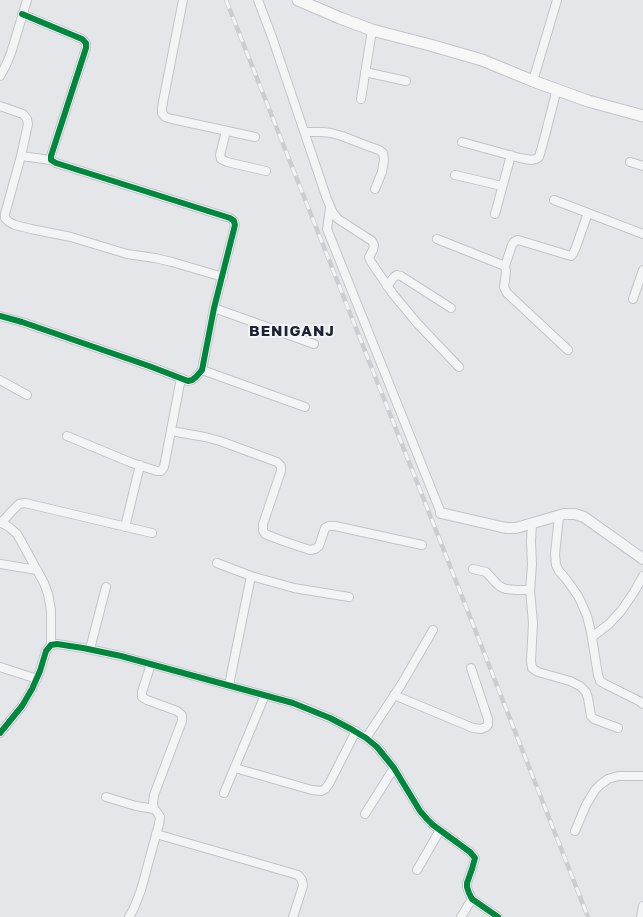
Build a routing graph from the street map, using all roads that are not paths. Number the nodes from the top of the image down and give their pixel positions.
1 (27, 0) edge
2 (183, 0) edge
3 (258, 0) edge
4 (298, 0) edge
5 (557, 0) edge
6 (22, 14) junction
7 (372, 30) junction
8 (1, 71) edge
9 (365, 72) junction
10 (406, 81) dead end
11 (533, 81) junction
12 (557, 89) junction
13 (361, 99) dead end
14 (0, 106) edge
15 (643, 116) edge
16 (226, 131) junction
17 (305, 132) junction
18 (255, 137) dead end
19 (462, 142) dead end
20 (511, 155) junction
21 (21, 156) junction
22 (51, 160) junction
23 (630, 162) dead end
24 (643, 166) edge
25 (266, 171) dead end
26 (455, 175) dead end
27 (502, 186) junction
28 (375, 189) dead end
29 (554, 200) dead end
30 (330, 208) junction
31 (588, 213) junction
32 (495, 214) dead end
33 (643, 234) edge
34 (437, 239) dead end
35 (505, 266) junction
36 (643, 270) edge
37 (223, 277) junction
38 (388, 286) junction
39 (633, 299) dead end
40 (214, 308) junction
41 (451, 308) dead end
42 (0, 316) edge
43 (314, 344) dead end
44 (568, 350) dead end
45 (459, 367) dead end
46 (202, 370) junction
47 (181, 378) junction
48 (0, 380) edge
49 (27, 395) dead end
50 (305, 407) dead end
51 (171, 431) junction
52 (67, 436) dead end
53 (140, 465) junction
54 (441, 513) joint
55 (559, 516) junction
56 (1, 523) edge
57 (532, 523) junction
58 (125, 527) junction
59 (152, 533) dead end
60 (422, 545) dead end
61 (643, 559) edge
62 (217, 563) dead end
63 (0, 564) edge
64 (473, 569) dead end
65 (37, 570) junction
66 (251, 576) junction
67 (643, 576) edge
68 (106, 587) dead end
69 (530, 590) junction
70 (349, 597) dead end
71 (433, 630) dead end
72 (592, 637) junction
73 (51, 645) junction
74 (90, 649) junction
75 (151, 664) junction
76 (0, 667) edge
77 (472, 668) dead end
78 (37, 679) junction
79 (229, 685) junction
80 (265, 695) junction
81 (394, 696) junction
82 (643, 704) edge
83 (618, 728) dead end
84 (356, 731) junction
85 (0, 733) edge
86 (366, 738) junction
87 (234, 768) junction
88 (394, 768) junction
89 (643, 776) edge
90 (224, 793) dead end
91 (106, 797) dead end
92 (154, 809) junction
93 (365, 814) dead end
94 (440, 830) junction
95 (576, 831) dead end
96 (156, 834) junction
97 (417, 870) dead end
98 (472, 899) junction
99 (643, 906) edge
100 (129, 917) edge
101 (293, 917) edge
102 (461, 917) edge
103 (498, 917) edge
104 (641, 917) edge

1 - 6 street
2 - 16 street
3 - 17 street
4 - 7 main road
5 - 11 street
6 - 8 street
6 - 22 street
7 - 9 street
7 - 11 main road
9 - 10 street
9 - 13 street
11 - 12 main road
12 - 15 main road
12 - 20 street
14 - 21 street
16 - 18 street
16 - 25 street
17 - 28 street
17 - 30 street
19 - 20 street
20 - 27 street
21 - 22 street
21 - 37 street
22 - 37 street
23 - 24 street
26 - 27 street
27 - 32 street
29 - 31 street
30 - 38 street
30 - 54 street
31 - 33 street
31 - 35 street
34 - 35 street
35 - 44 street
36 - 39 street
37 - 40 street
38 - 41 street
38 - 45 street
40 - 43 street
40 - 46 street
42 - 47 street
46 - 47 street
46 - 50 street
47 - 51 street
48 - 49 street
51 - 53 street
51 - 60 street
52 - 53 street
53 - 58 street
54 - 57 street
55 - 57 street
55 - 61 street
55 - 72 street
56 - 58 street
56 - 65 street
57 - 69 street
58 - 59 street
62 - 66 street
63 - 65 street
64 - 69 street
65 - 73 street
66 - 70 street
66 - 79 street
67 - 72 street
68 - 74 street
69 - 83 street
71 - 81 street
72 - 82 street
73 - 74 street
73 - 78 street
74 - 75 street
75 - 79 street
75 - 92 street
76 - 78 street
77 - 81 street
78 - 85 street
79 - 80 street
80 - 84 street
80 - 87 street
81 - 86 street
84 - 86 street
84 - 87 street
86 - 88 street
87 - 90 street
88 - 93 street
88 - 94 street
89 - 95 street
91 - 92 street
92 - 96 street
94 - 97 street
94 - 98 street
96 - 100 street
96 - 101 street
98 - 102 street
98 - 103 street
99 - 104 street

